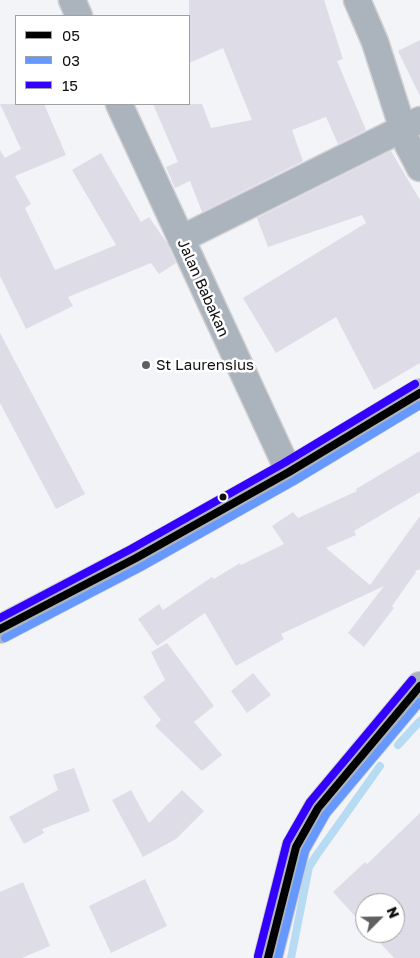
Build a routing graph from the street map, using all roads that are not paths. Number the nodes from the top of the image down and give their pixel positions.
1 (72, 0) edge
2 (357, 0) edge
3 (79, 15) edge
4 (119, 105) edge
5 (411, 125) edge
6 (420, 168) edge
7 (181, 239) junction
8 (420, 393) edge
9 (289, 472) junction
10 (0, 629) edge
11 (420, 686) edge
12 (268, 958) edge

1 - 3 street
2 - 5 street
4 - 7 street, Jalan Babakan
5 - 6 street
5 - 7 street
7 - 9 street, Jalan Babakan
8 - 9 main road
9 - 10 main road
11 - 12 main road

